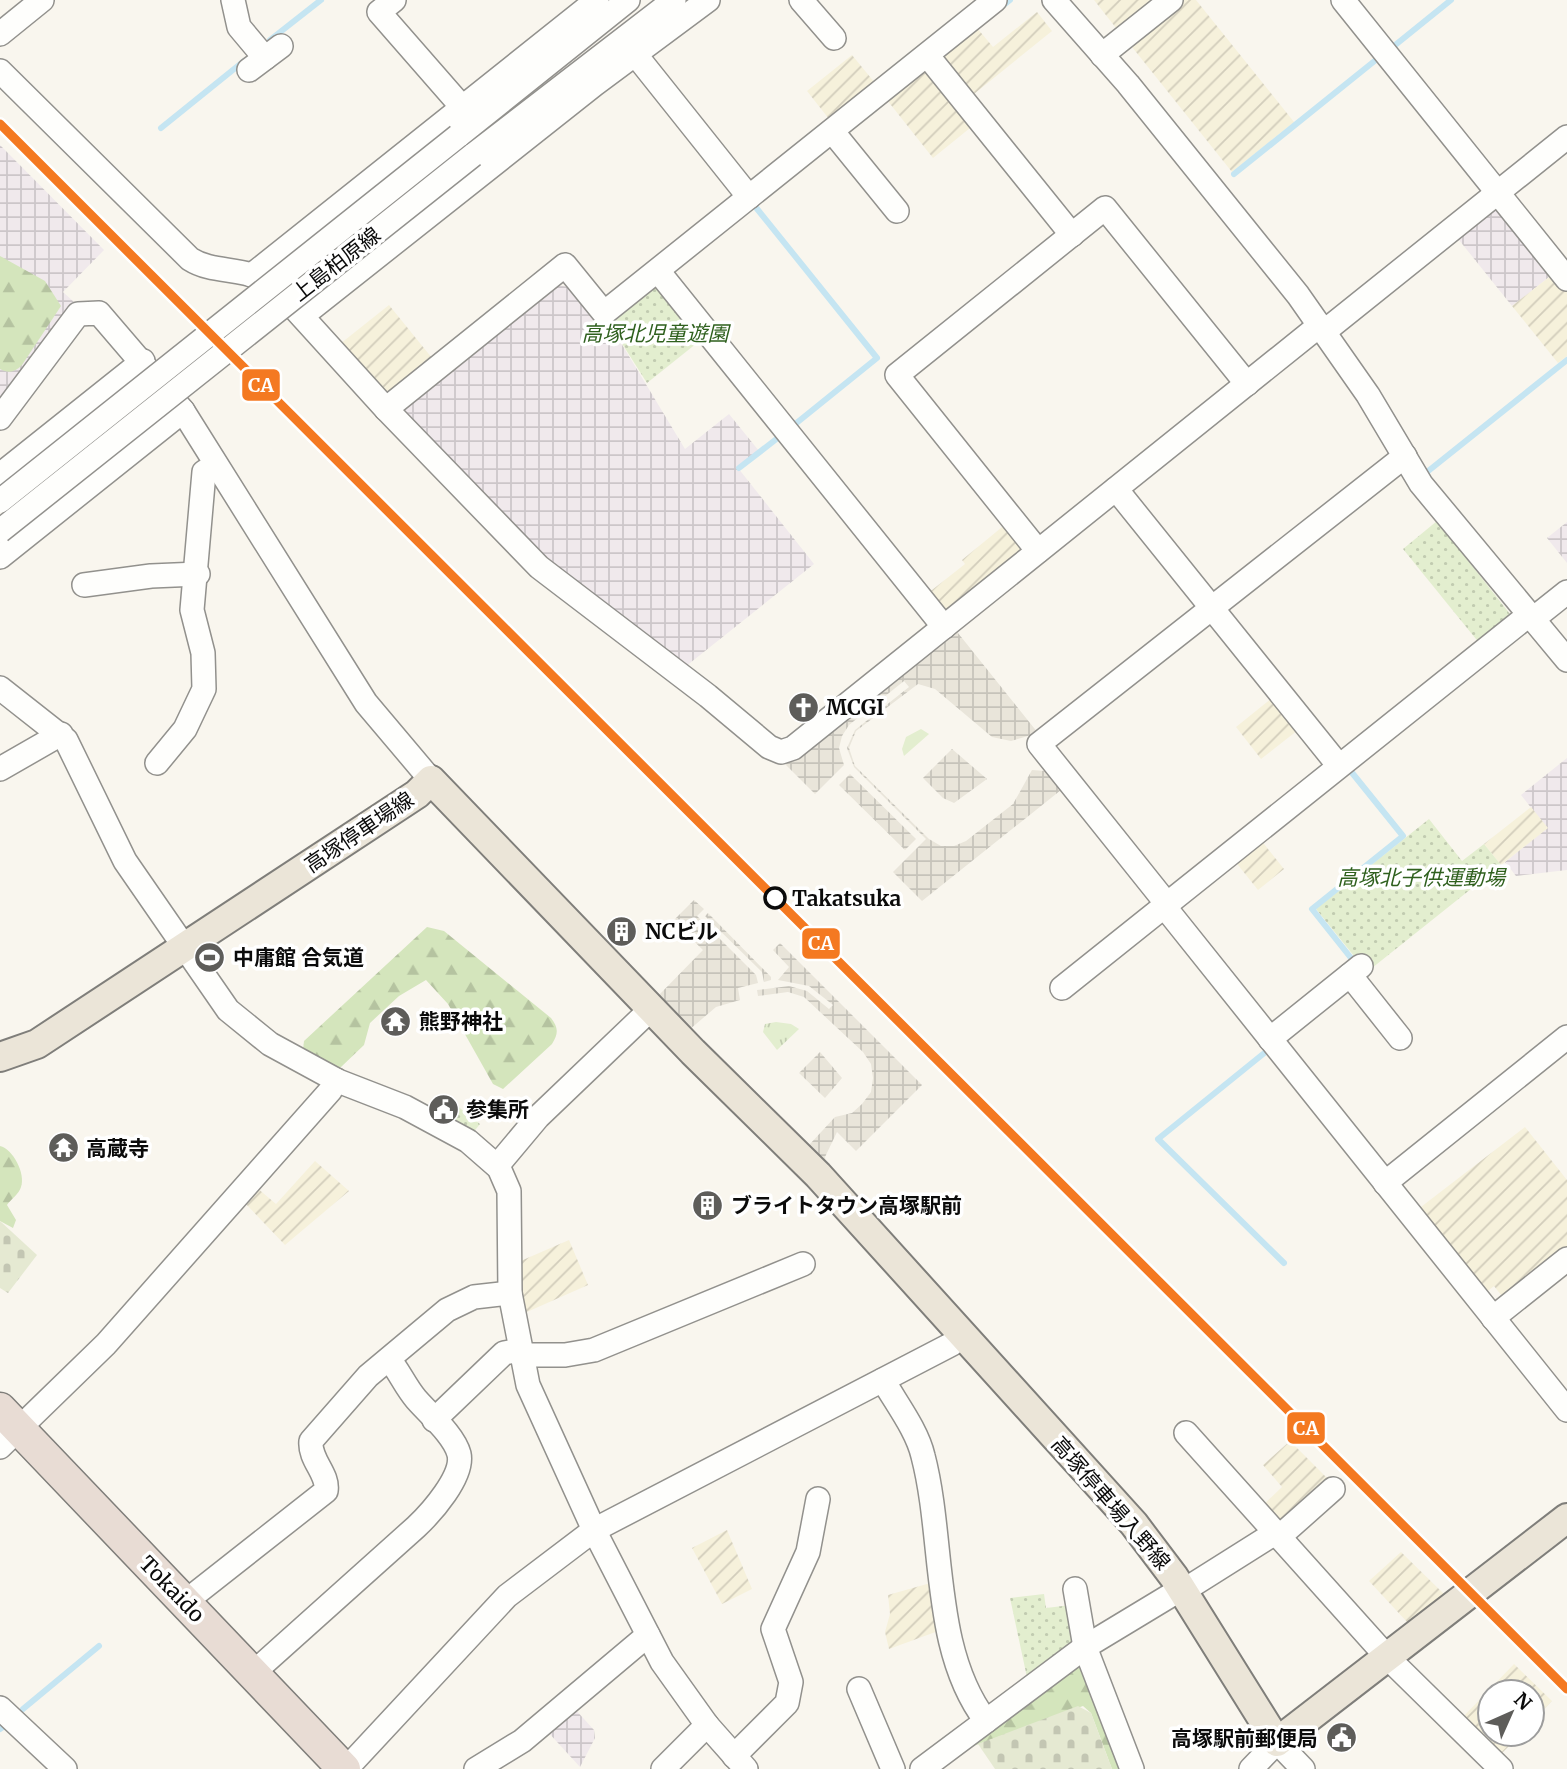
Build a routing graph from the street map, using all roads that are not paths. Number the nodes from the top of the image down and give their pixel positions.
1 (42, 0) edge
2 (233, 0) edge
3 (394, 0) edge
4 (628, 0) edge
5 (674, 0) edge
6 (708, 0) edge
7 (801, 0) edge
8 (995, 0) edge
9 (1054, 0) edge
10 (1171, 0) edge
11 (1343, 0) edge
12 (592, 2) edge
13 (831, 25) dead end
14 (0, 34) edge
15 (635, 54) junction
16 (927, 55) junction
17 (1102, 55) junction
18 (265, 58) dead end
19 (0, 71) edge
20 (462, 107) junction
21 (832, 131) junction
22 (1567, 137) edge
23 (1498, 192) junction
24 (749, 197) junction
25 (897, 211) dead end
26 (1072, 235) junction
27 (658, 271) junction
28 (1567, 279) edge
29 (1322, 328) junction
30 (143, 361) junction
31 (1247, 384) junction
32 (386, 409) junction
33 (183, 411) junction
34 (0, 418) edge
35 (1405, 456) junction
36 (216, 465) junction
37 (0, 475) edge
38 (1116, 489) junction
39 (0, 500) edge
40 (0, 531) edge
41 (1038, 551) junction
42 (0, 556) edge
43 (198, 574) junction
44 (84, 585) dead end
45 (1567, 592) edge
46 (1212, 608) junction
47 (1532, 616) junction
48 (944, 627) junction
49 (1567, 660) edge
50 (0, 688) edge
51 (61, 734) junction
52 (157, 763) dead end
53 (1339, 766) junction
54 (0, 769) edge
55 (431, 780) junction
56 (1165, 905) junction
57 (183, 948) junction
58 (1068, 975) dead end
59 (650, 1009) junction
60 (1567, 1037) edge
61 (1400, 1038) dead end
62 (1270, 1039) junction
63 (693, 1052) joint
64 (0, 1057) edge
65 (336, 1080) junction
66 (497, 1166) junction
67 (1385, 1183) junction
68 (1567, 1259) edge
69 (803, 1264) dead end
70 (510, 1293) junction
71 (1493, 1318) junction
72 (961, 1336) junction
73 (520, 1352) junction
74 (388, 1359) junction
75 (883, 1380) junction
76 (1567, 1410) edge
77 (434, 1420) junction
78 (6, 1428) edge
79 (1186, 1433) dead end
80 (1333, 1489) dead end
81 (818, 1499) dead end
82 (1567, 1518) edge
83 (594, 1530) junction
84 (1277, 1535) junction
85 (1074, 1590) dead end
86 (1182, 1590) junction
87 (185, 1602) junction
88 (648, 1635) junction
89 (1085, 1647) junction
90 (1388, 1658) junction
91 (253, 1673) junction
92 (859, 1689) dead end
93 (0, 1708) edge
94 (986, 1721) junction
95 (707, 1726) junction
96 (1277, 1742) junction
97 (740, 1763) edge
98 (1488, 1765) edge
99 (65, 1769) edge
100 (345, 1769) edge
101 (476, 1769) edge
102 (663, 1769) edge
103 (893, 1769) edge
104 (922, 1769) edge
105 (1132, 1769) edge
106 (1251, 1769) edge
107 (1303, 1769) edge

1 - 14 street
2 - 18 street
3 - 20 street
4 - 39 street, 上島柏原線, bridge
5 - 40 street, 上島柏原線, bridge
6 - 15 street
7 - 13 street
8 - 16 street
9 - 17 street
10 - 17 street
11 - 23 street
12 - 20 street
15 - 24 street
15 - 32 street
16 - 21 street
16 - 26 street
17 - 29 street
19 - 20 street
21 - 24 street
21 - 25 street
22 - 23 street
23 - 28 street
23 - 29 street
24 - 27 street
26 - 31 street
26 - 41 street
27 - 32 street
27 - 48 street
29 - 31 street
29 - 35 street
30 - 33 street
30 - 34 street
30 - 37 street
31 - 38 street
32 - 48 street
33 - 36 street
33 - 42 street
35 - 46 street
35 - 47 street
36 - 43 street
36 - 55 street
38 - 41 street
38 - 46 street
41 - 48 street
43 - 44 street
43 - 52 street
45 - 47 street
46 - 53 street
46 - 56 street
47 - 49 street
47 - 53 street
50 - 51 street
51 - 54 street
51 - 57 street
53 - 56 street
55 - 57 main road, 高塚停車場線
55 - 59 main road, 高塚停車場線
56 - 58 street
56 - 62 street
57 - 64 main road, 高塚停車場線
57 - 65 street
59 - 63 main road, 高塚停車場線
59 - 66 street
60 - 67 street
61 - 62 street
62 - 67 street
63 - 72 main road, 高塚停車場入野線
65 - 66 street
65 - 78 street
66 - 70 street
67 - 71 street
68 - 71 street
69 - 73 street
70 - 73 street
70 - 74 street
71 - 76 street
72 - 75 street
72 - 86 main road, 高塚停車場入野線
73 - 77 street
73 - 83 street
74 - 77 street
74 - 87 street
75 - 83 street
75 - 94 street
77 - 91 street
78 - 87 highway, Tokaido
79 - 84 street
80 - 84 street
81 - 97 street
82 - 90 main road
83 - 88 street
83 - 100 street
84 - 86 street
84 - 90 street
85 - 89 street
86 - 89 street
86 - 96 main road, 高塚停車場入野線
87 - 91 highway, Tokaido
88 - 95 street
88 - 101 street
89 - 94 street
89 - 105 street
90 - 96 main road
90 - 98 street
91 - 100 highway, Tokaido
92 - 103 street
93 - 99 street
94 - 104 street
95 - 97 street
95 - 102 street
96 - 106 street
96 - 107 street

